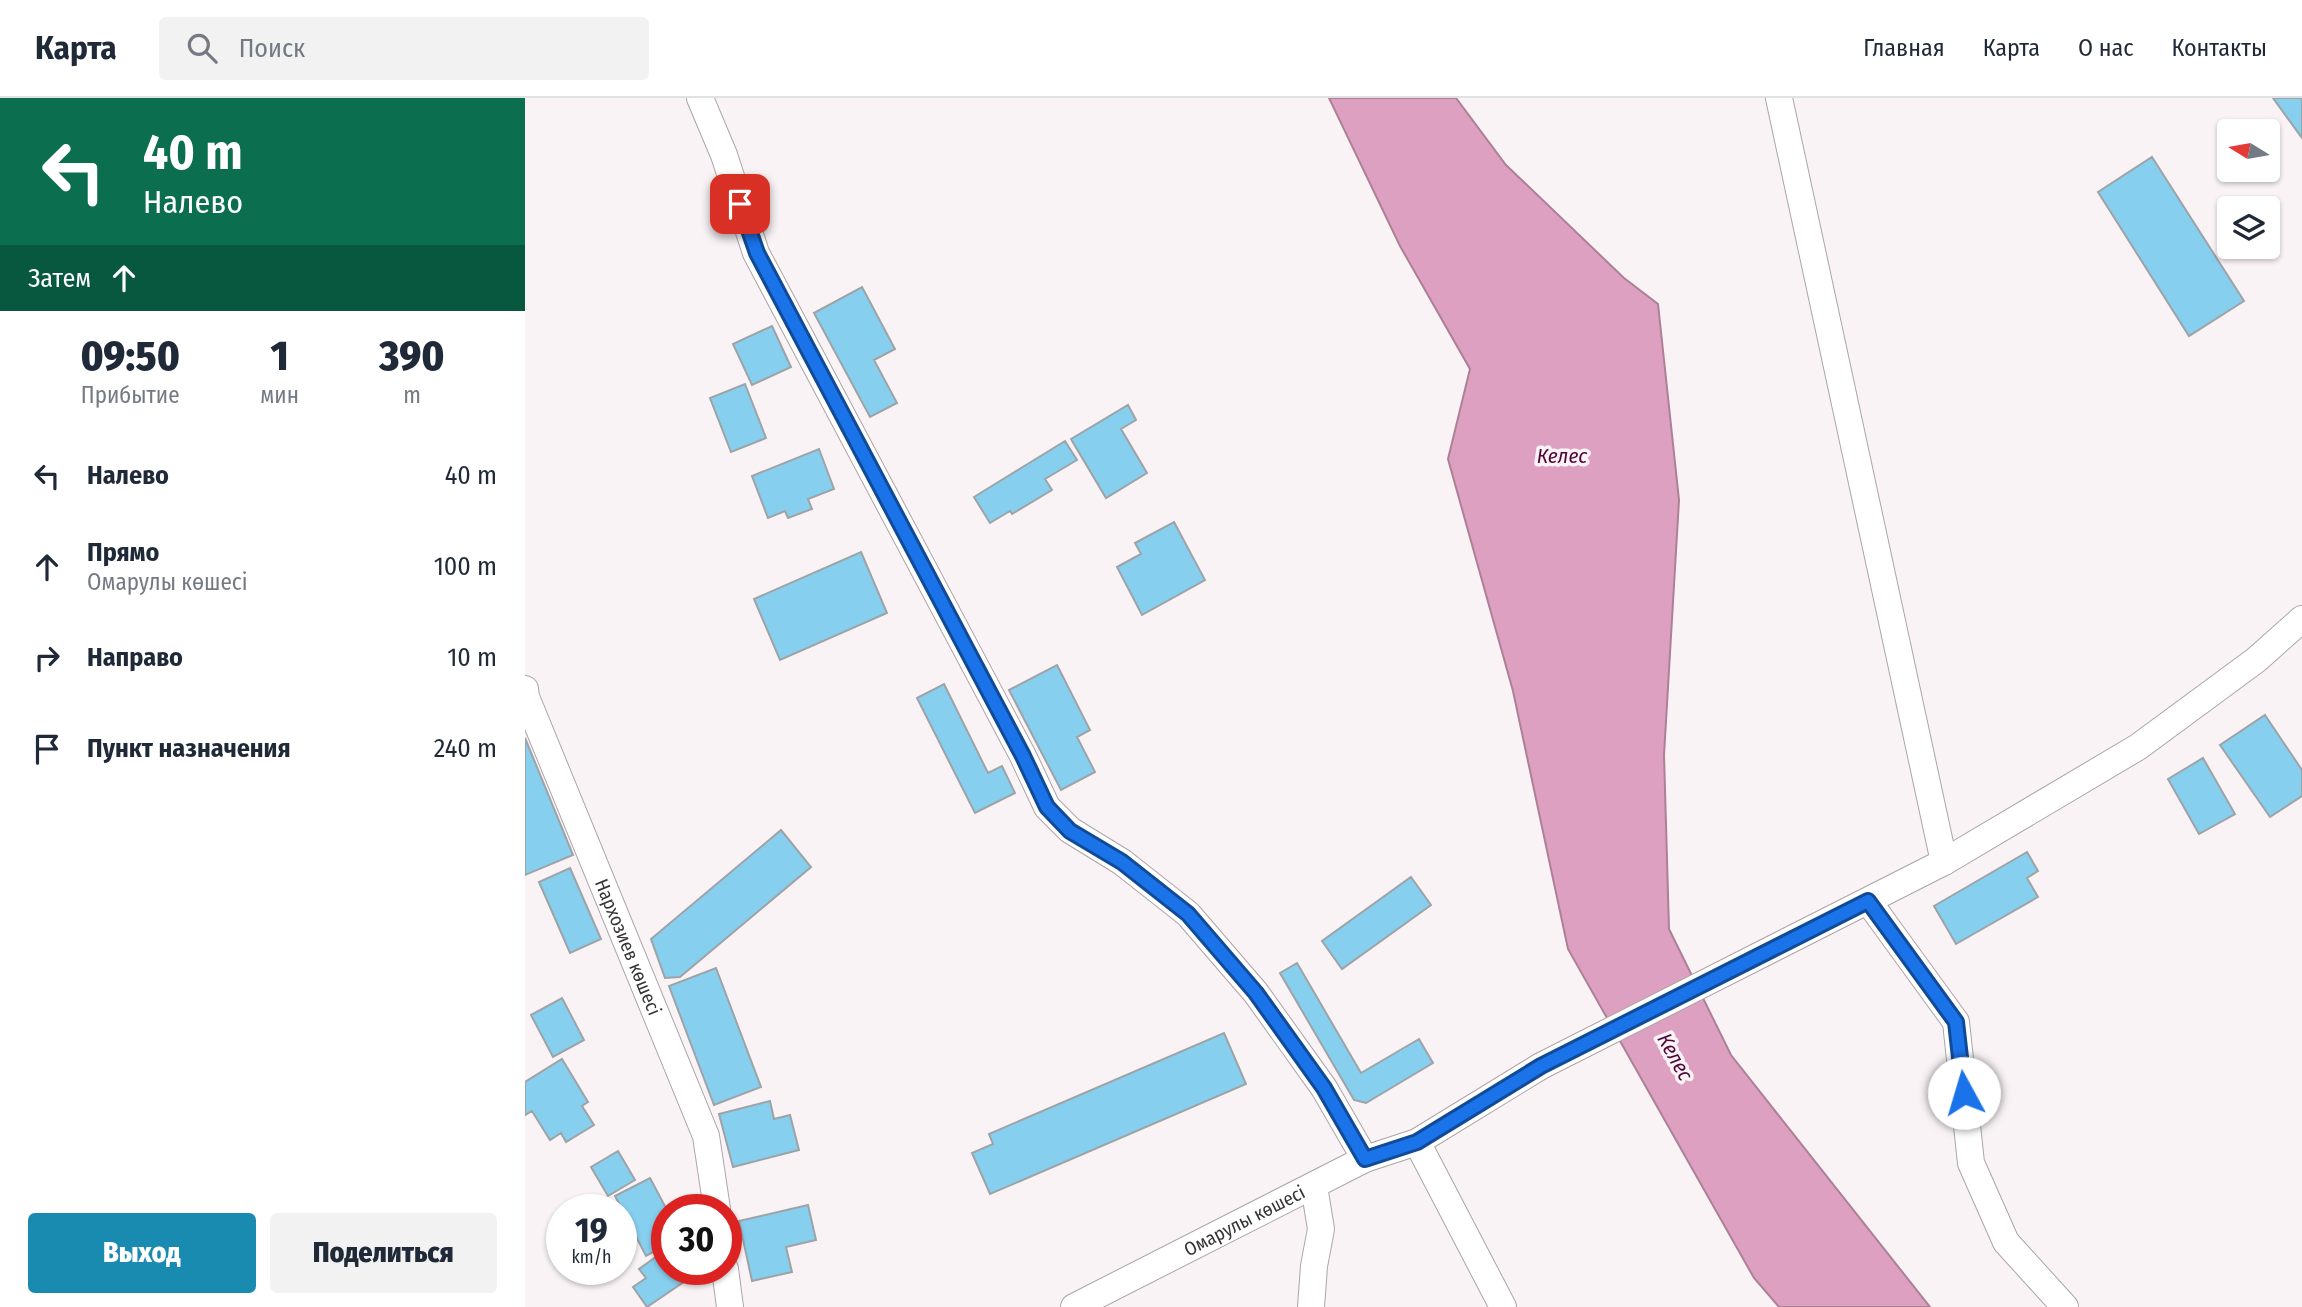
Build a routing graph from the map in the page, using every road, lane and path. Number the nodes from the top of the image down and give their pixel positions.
1 (701, 98) edge
2 (1779, 98) edge
3 (2302, 619) edge
4 (525, 688) edge
5 (1944, 862) junction
6 (1868, 901) junction
7 (1417, 1142) junction
8 (1365, 1159) junction
9 (1314, 1186) junction
10 (714, 1194) edge
11 (727, 1285) edge
12 (730, 1307) edge
13 (1074, 1307) edge
14 (1311, 1307) edge
15 (1503, 1307) edge
16 (2065, 1307) edge

1 - 8 street
2 - 5 street
3 - 5 street, Омарулы көшесі
4 - 10 street, Нархозиев көшесі
5 - 6 street, Омарулы көшесі
6 - 7 street, Омарулы көшесі
6 - 16 street
7 - 8 street, Омарулы көшесі
7 - 15 street
8 - 9 street, Омарулы көшесі
9 - 13 street, Омарулы көшесі
9 - 14 street
11 - 12 street

